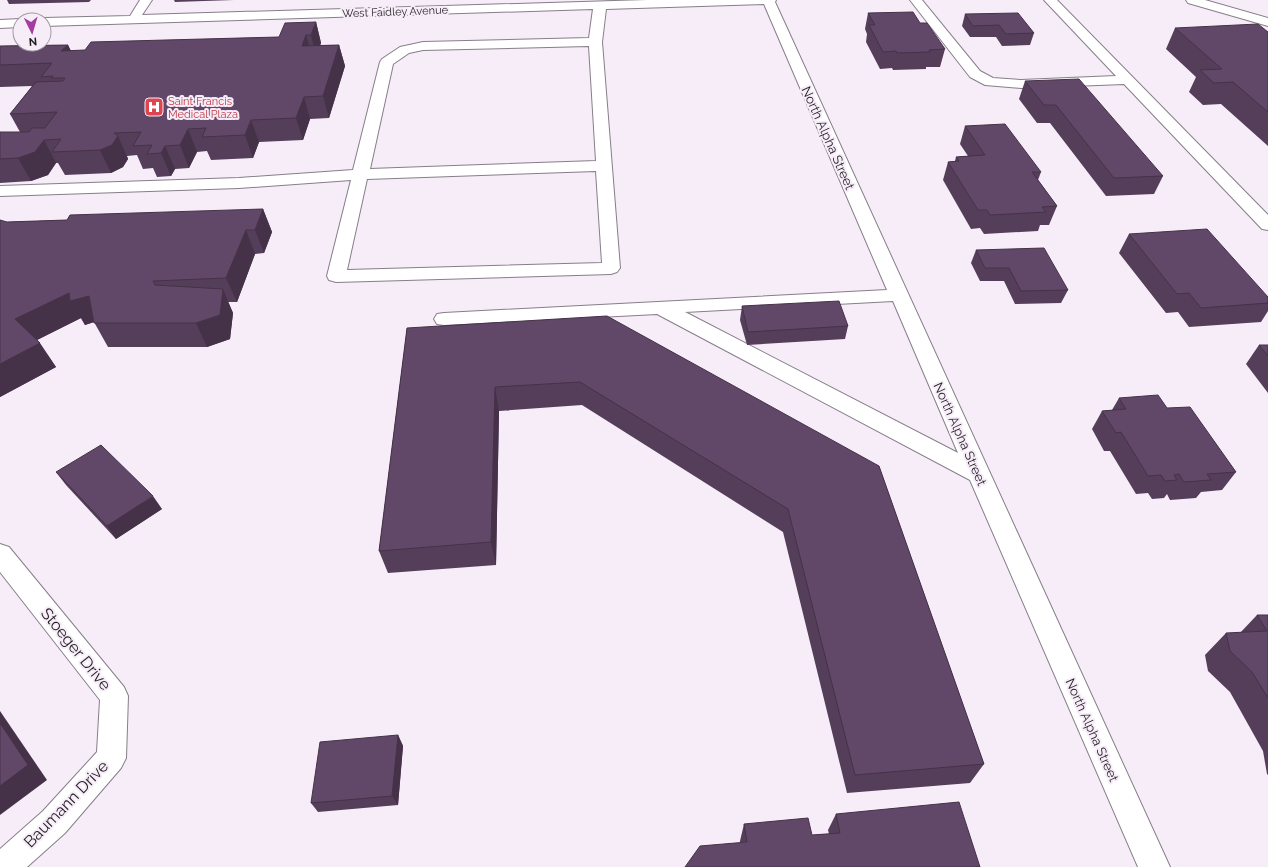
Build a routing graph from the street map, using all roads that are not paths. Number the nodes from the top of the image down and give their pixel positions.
1 (146, 0) edge
2 (769, 0) edge
3 (916, 0) edge
4 (1050, 0) edge
5 (1192, 0) edge
6 (658, 2) edge
7 (535, 4) edge
8 (600, 5) junction
9 (402, 6) edge
10 (133, 20) junction
11 (52, 22) edge
12 (1268, 22) edge
13 (12, 23) edge
14 (0, 24) edge
15 (595, 42) junction
16 (1128, 80) junction
17 (604, 165) junction
18 (360, 174) junction
19 (0, 191) edge
20 (1266, 221) edge
21 (898, 296) junction
22 (661, 308) junction
23 (444, 319) dead end
24 (977, 473) junction
25 (0, 554) edge
26 (111, 758) joint
27 (4, 867) edge
28 (1154, 867) edge

1 - 10 street
2 - 6 street, West Faidley Avenue
2 - 21 street, North Alpha Street
3 - 16 street
4 - 16 street
5 - 12 street
6 - 8 street, West Faidley Avenue
7 - 8 street, West Faidley Avenue
7 - 9 street, West Faidley Avenue
8 - 15 street
9 - 10 street, West Faidley Avenue
10 - 11 street, West Faidley Avenue
13 - 14 street
15 - 17 street
15 - 18 street
16 - 20 street
17 - 18 street
17 - 18 street
18 - 19 street
21 - 22 street
21 - 24 street, North Alpha Street
22 - 23 street
22 - 24 street
24 - 28 street, North Alpha Street
25 - 26 street, Stoeger Drive
26 - 27 street, Baumann Drive

